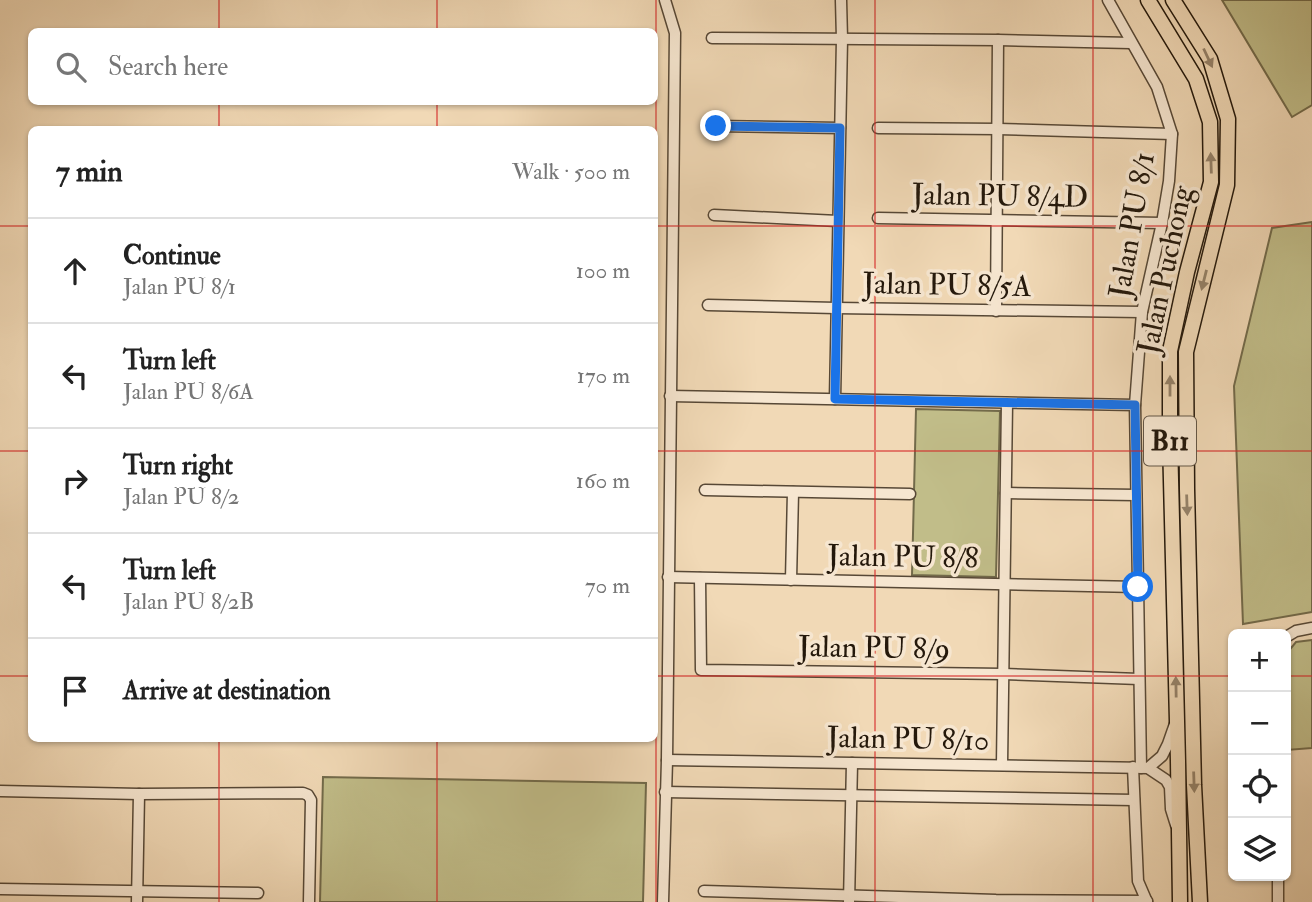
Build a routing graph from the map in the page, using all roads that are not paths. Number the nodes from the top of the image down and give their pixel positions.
1 (666, 0) edge
2 (841, 0) edge
3 (1108, 0) edge
4 (1148, 0) edge
5 (1174, 0) edge
6 (1180, 0) edge
7 (1195, 34) junction
8 (712, 38) dead end
9 (842, 39) junction
10 (998, 40) junction
11 (1131, 43) junction
12 (716, 126) dead end
13 (840, 128) junction
14 (878, 128) dead end
15 (998, 129) junction
16 (1172, 134) junction
17 (714, 215) dead end
18 (878, 218) dead end
19 (838, 221) junction
20 (998, 221) junction
21 (1162, 223) junction
22 (708, 304) dead end
23 (836, 308) junction
24 (996, 311) junction
25 (1142, 312) junction
26 (670, 396) junction
27 (835, 399) junction
28 (1007, 403) junction
29 (1135, 405) junction
30 (705, 490) dead end
31 (793, 492) junction
32 (1006, 493) junction
33 (909, 494) dead end
34 (1136, 495) junction
35 (668, 577) junction
36 (700, 578) junction
37 (791, 580) junction
38 (1005, 584) junction
39 (1138, 587) junction
40 (1312, 628) edge
41 (1291, 634) edge
42 (1003, 674) junction
43 (1139, 679) junction
44 (1176, 721) junction
45 (667, 760) junction
46 (852, 763) junction
47 (1002, 765) junction
48 (1141, 768) junction
49 (0, 791) edge
50 (665, 792) junction
51 (139, 794) junction
52 (851, 795) junction
53 (1134, 800) junction
54 (1178, 835) junction
55 (1278, 881) edge
56 (0, 889) edge
57 (704, 891) dead end
58 (258, 893) dead end
59 (57, 896) edge
60 (137, 897) edge
61 (849, 899) edge
62 (996, 901) edge
63 (309, 902) edge
64 (663, 902) edge
65 (1147, 902) edge
66 (1180, 902) edge
67 (1200, 902) edge
68 (1278, 902) edge

1 - 26 street
2 - 9 street
3 - 11 street, Jalan PU 8/1
44 -> 4 main road, Jalan Puchong / B11
5 - 7 main road, Jalan Puchong / B11
6 - 7 main road
7 -> 67 main road, Jalan Puchong / B11
8 - 9 street
9 - 10 street
9 - 13 street
10 - 11 street
10 - 15 street
11 - 16 street, Jalan PU 8/1
12 - 13 street
13 - 19 street
14 - 15 street
15 - 16 street
15 - 20 street
16 - 21 street, Jalan PU 8/1
17 - 19 street
18 - 20 street, Jalan PU 8/4D
19 - 23 street
20 - 21 street, Jalan PU 8/4D
20 - 24 street
21 - 25 street, Jalan PU 8/1
22 - 23 street, Jalan PU 8/5A
23 - 24 street, Jalan PU 8/5A
23 - 27 street
24 - 25 street, Jalan PU 8/5A
25 - 29 street, Jalan PU 8/1
26 - 27 street
26 - 35 street
27 - 28 street
28 - 29 street
28 - 32 street
29 - 34 street, Jalan PU 8/1
30 - 31 street
31 - 33 street
31 - 37 street
32 - 34 street
32 - 38 street
34 - 39 street, Jalan PU 8/1
35 - 36 street, Jalan PU 8/8
35 - 45 street
36 - 37 street, Jalan PU 8/8
36 - 42 street, Jalan PU 8/9
37 - 38 street, Jalan PU 8/8
38 - 39 street, Jalan PU 8/8
38 - 42 street
39 - 43 street, Jalan PU 8/1
40 - 41 street
42 - 43 street, Jalan PU 8/9
42 - 47 street
43 - 48 street, Jalan PU 8/1
44 - 48 street
44 - 54 main road, Jalan Puchong / B11
45 - 46 street, Jalan PU 8/10
45 - 50 street
46 - 47 street, Jalan PU 8/10
46 - 52 street
47 - 48 street, Jalan PU 8/10
48 - 53 street, Jalan PU 8/1
48 - 54 street
49 - 51 street
50 - 52 street
50 - 64 street
51 - 60 street
51 - 63 street
52 - 53 street
52 - 61 street
53 - 65 street, Jalan PU 8/1
54 - 66 main road, Jalan Puchong / B11
55 - 68 street
56 - 59 street
57 - 61 street
58 - 60 street
59 - 60 street
61 - 62 street
62 - 65 street

